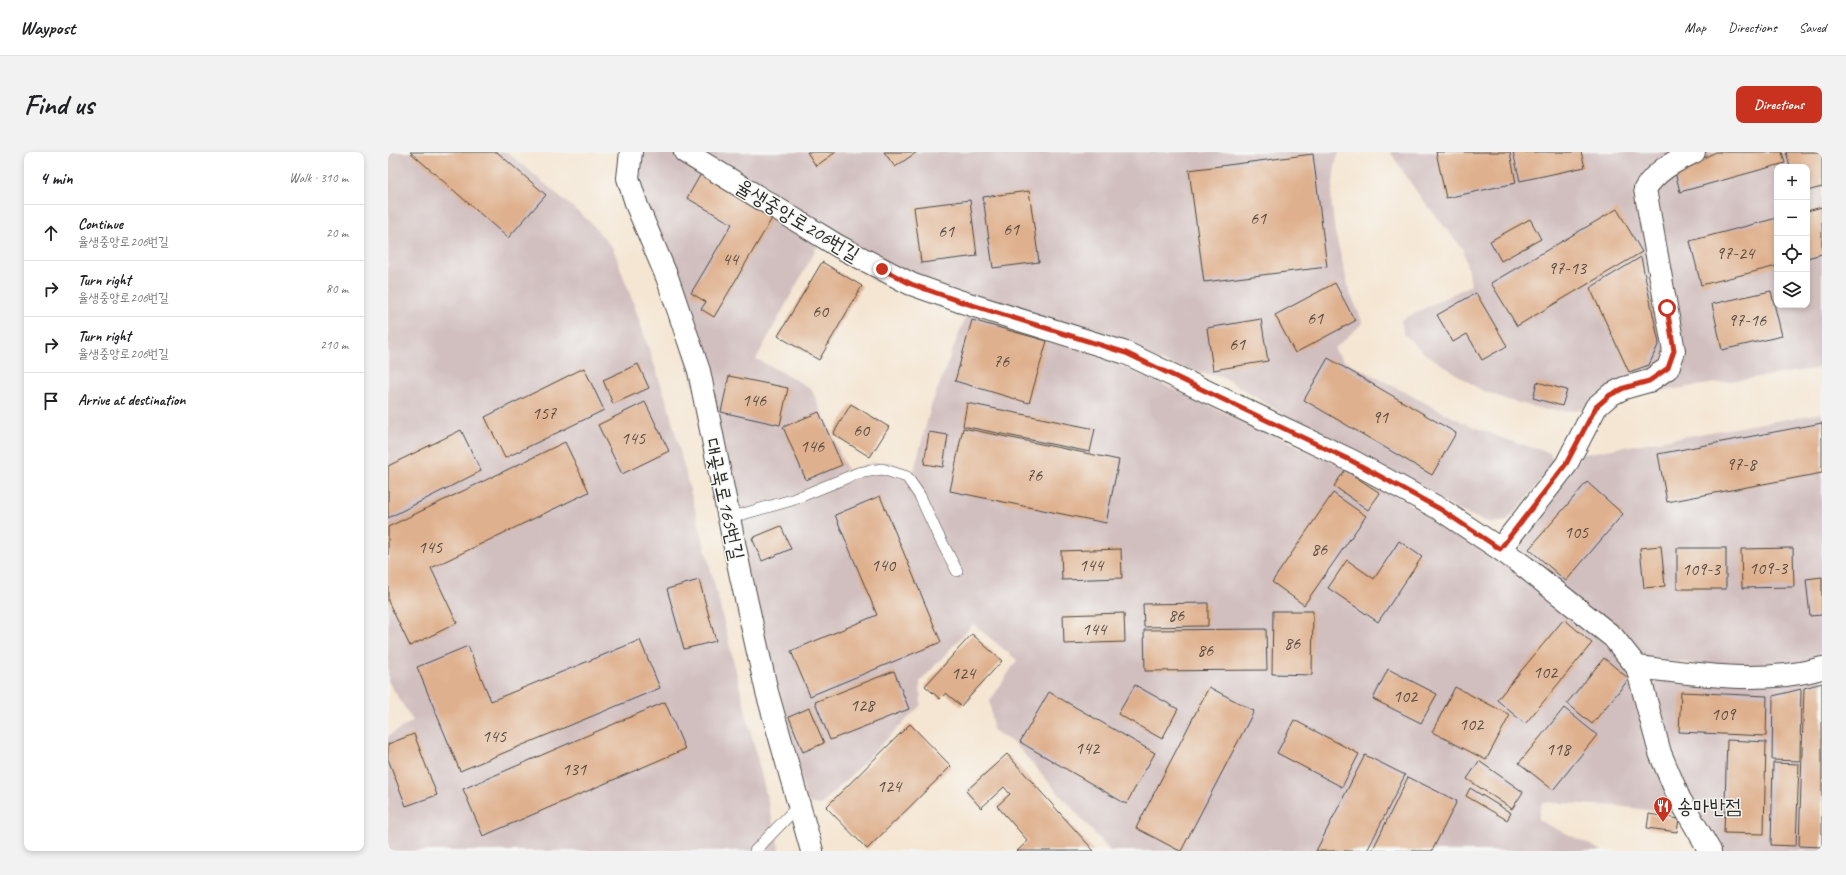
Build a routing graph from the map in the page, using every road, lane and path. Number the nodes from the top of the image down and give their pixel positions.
1 (632, 152) edge
2 (685, 152) edge
3 (1694, 152) edge
4 (729, 518) junction
5 (1500, 549) junction
6 (957, 571) dead end
7 (1637, 667) junction
8 (1822, 668) edge
9 (799, 805) junction
10 (755, 851) edge
11 (812, 851) edge
12 (1710, 851) edge

1 - 4 street, 대곶북로165번길
2 - 5 street, 율생중앙로206번길
3 - 5 street
4 - 6 lane
4 - 9 street, 대곶북로165번길
5 - 7 street, 율생중앙로206번길
7 - 8 street
7 - 12 street, 율생중앙로206번길
9 - 10 lane
9 - 11 street, 대곶북로165번길

